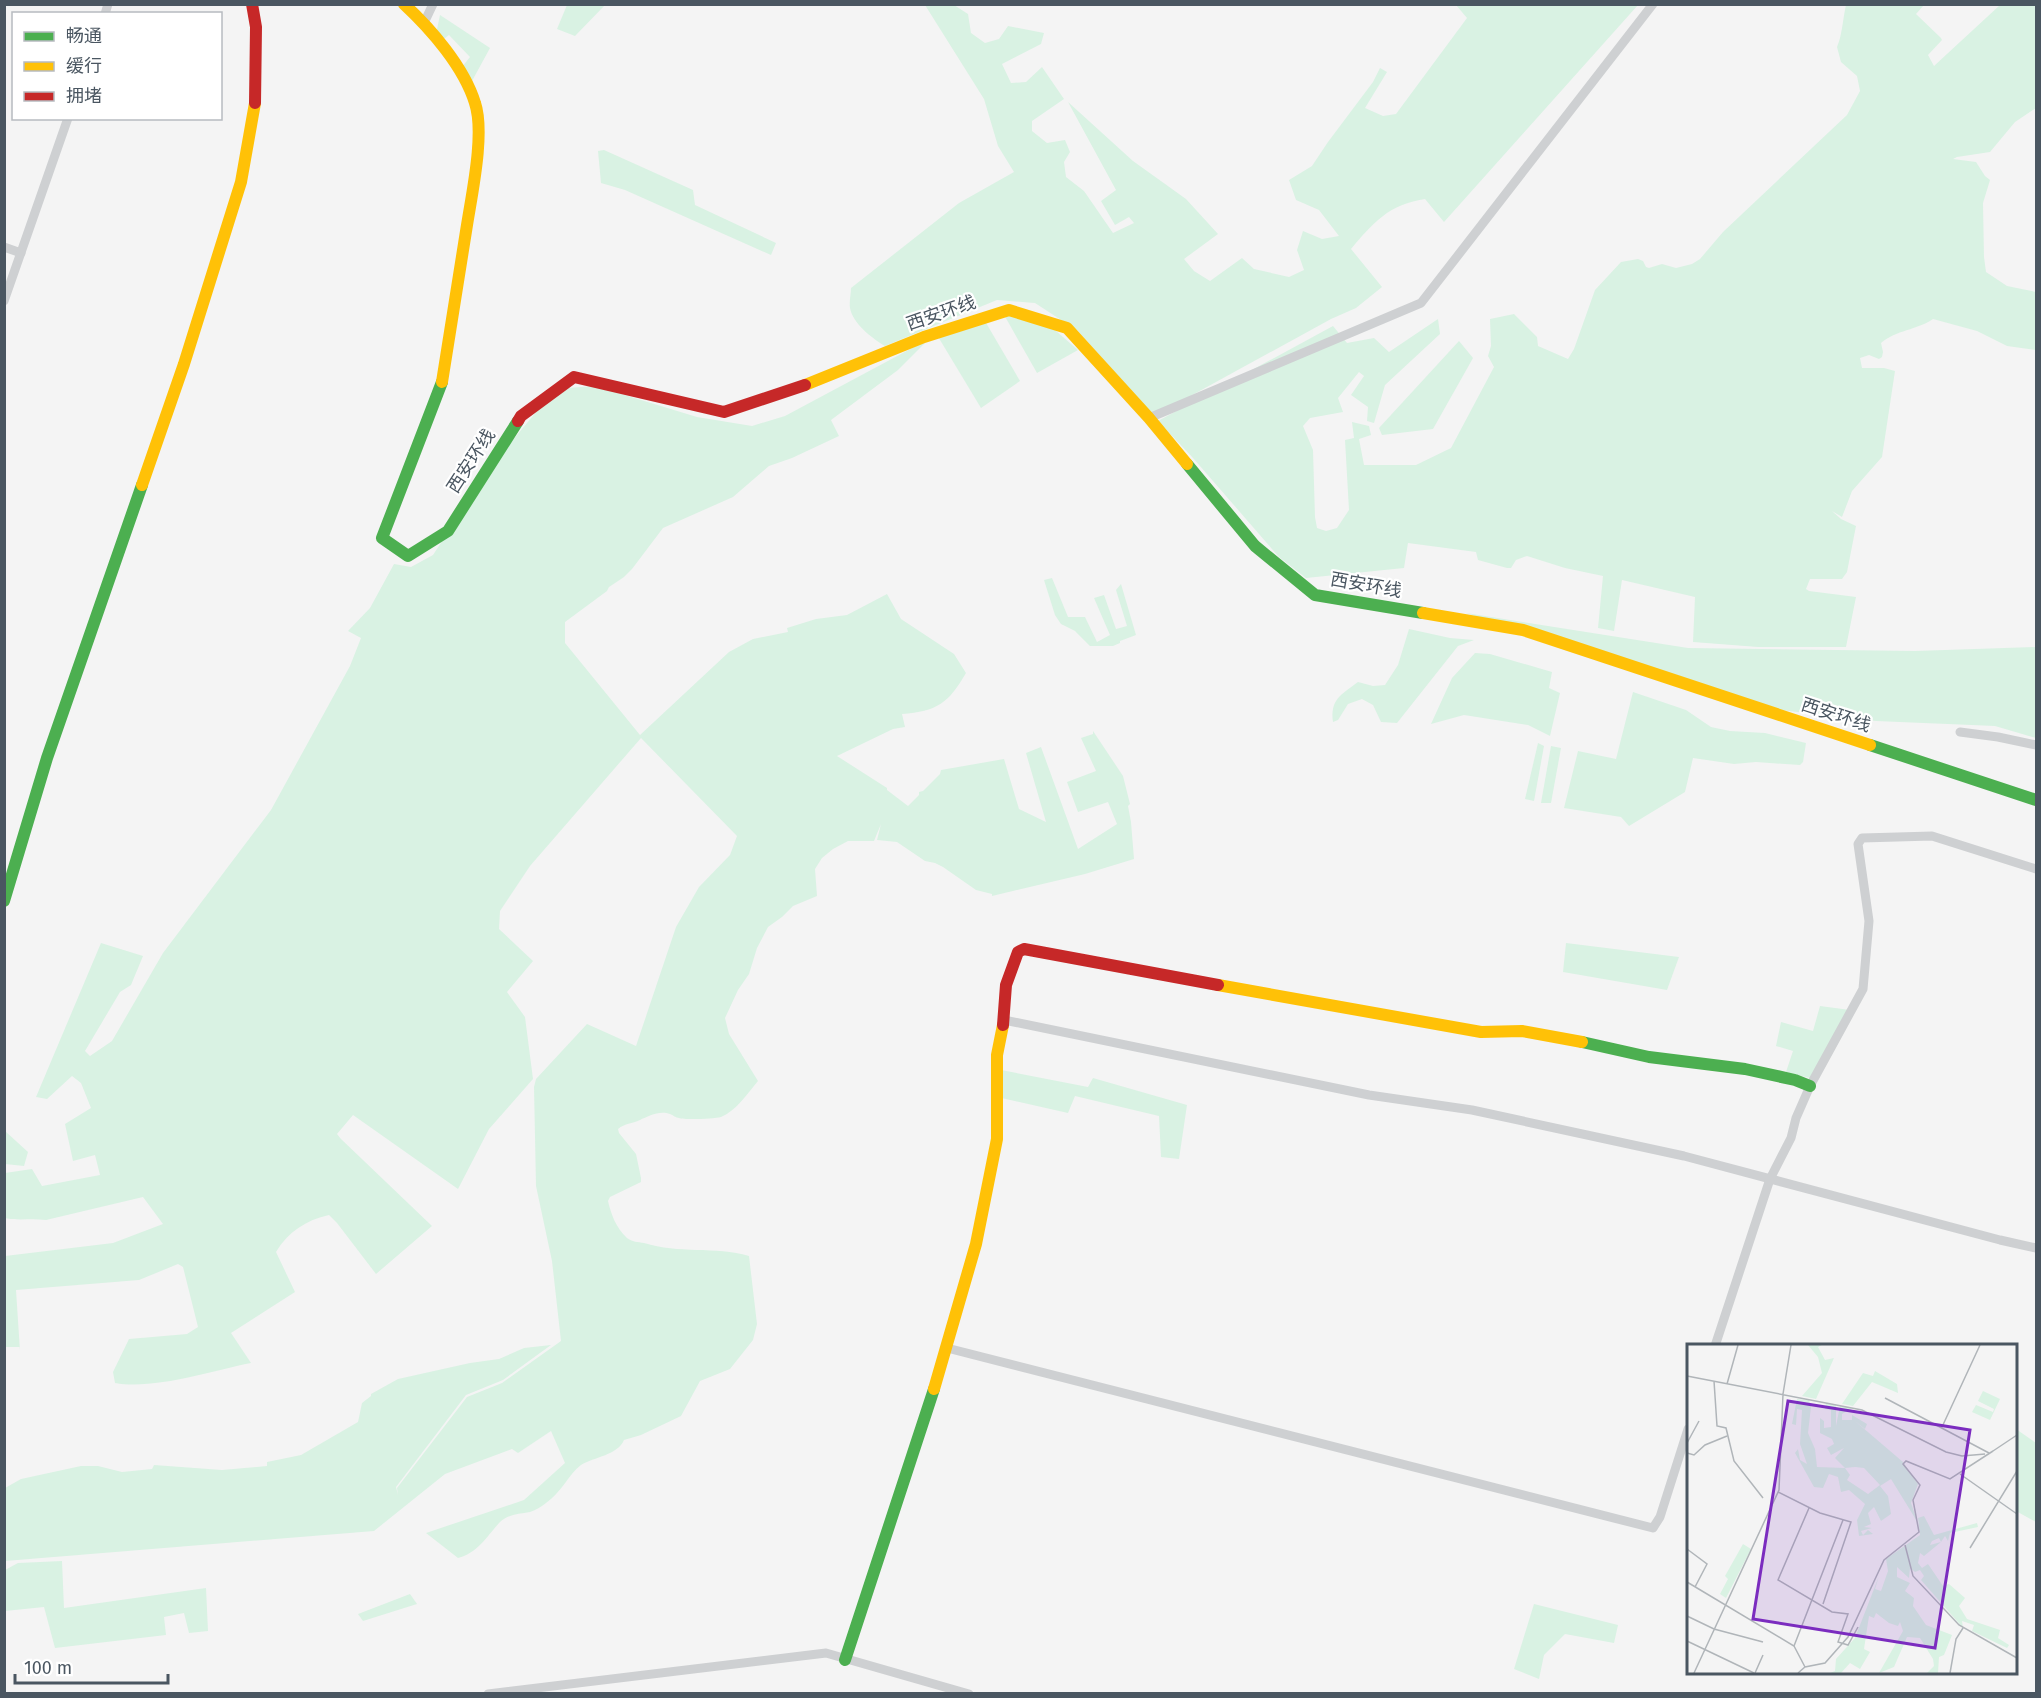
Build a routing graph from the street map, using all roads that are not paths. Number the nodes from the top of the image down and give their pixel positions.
1 (252, 4) edge
2 (404, 4) edge
3 (433, 4) edge
4 (1653, 4) edge
5 (423, 23) junction
6 (67, 120) edge
7 (4, 247) edge
8 (21, 253) junction
9 (4, 301) edge
10 (1149, 418) junction
11 (1960, 732) dead end
12 (2037, 745) edge
13 (2037, 801) edge
14 (2037, 869) edge
15 (4, 901) edge
16 (1004, 1020) junction
17 (1810, 1086) junction
18 (1770, 1179) junction
19 (2037, 1248) edge
20 (1716, 1344) edge
21 (947, 1348) junction
22 (1687, 1435) edge
23 (845, 1660) junction
24 (488, 1694) edge
25 (969, 1694) edge

1 - 15 main road
2 - 5 main road, 西安环线
3 - 5 street
4 - 10 street
5 - 10 main road, 西安环线
6 - 8 street
7 - 8 street
8 - 9 street
10 - 13 main road, 西安环线
11 - 12 street
14 - 17 street
16 - 17 main road
16 - 18 street
16 - 21 main road
17 - 18 street
18 - 19 street
18 - 20 street
21 - 22 street
21 - 23 main road
23 - 24 street
23 - 25 street

